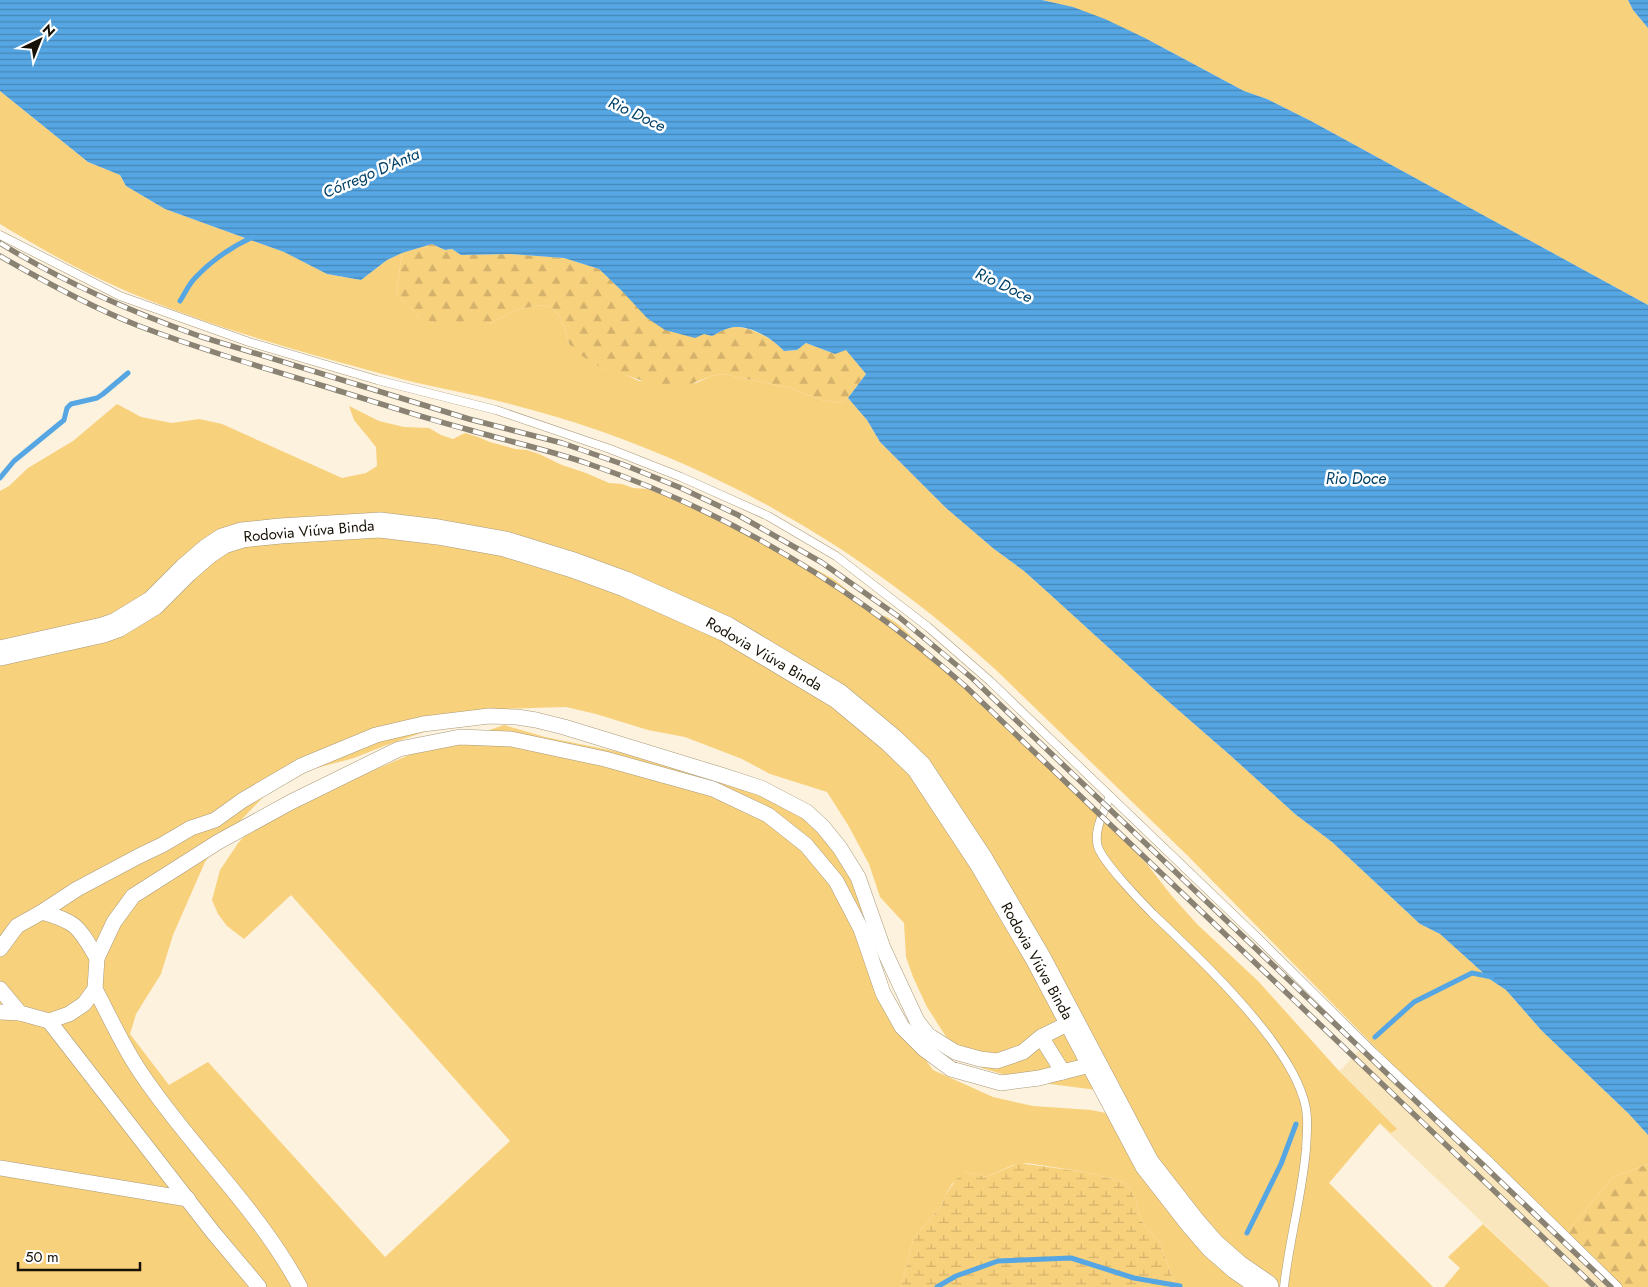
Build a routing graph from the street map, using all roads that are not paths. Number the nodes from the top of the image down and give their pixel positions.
1 (0, 235) edge
2 (0, 652) edge
3 (252, 795) junction
4 (1110, 796) junction
5 (266, 816) junction
6 (42, 912) junction
7 (0, 949) edge
8 (97, 958) junction
9 (0, 989) edge
10 (95, 989) junction
11 (0, 1012) edge
12 (20, 1013) junction
13 (49, 1021) junction
14 (1071, 1022) junction
15 (1041, 1037) junction
16 (1094, 1064) junction
17 (1063, 1072) junction
18 (0, 1168) edge
19 (188, 1199) junction
20 (259, 1287) edge
21 (300, 1287) edge
22 (1266, 1287) edge
23 (1284, 1287) edge
24 (1618, 1287) edge

1 - 4 lane
2 - 14 main road, Rodovia Viúva Binda
3 - 5 street
3 - 6 street
3 - 15 street
4 - 23 lane
4 - 24 lane
5 - 8 street
5 - 17 street
6 - 7 street
6 - 8 street
8 - 10 street
9 - 12 street
10 - 13 street
10 - 21 street
11 - 12 street
12 - 13 street
13 - 19 street
14 - 15 street
14 - 16 main road, Rodovia Viúva Binda
15 - 17 street
16 - 17 street
16 - 22 main road, Rodovia Viúva Binda
18 - 19 street
19 - 20 street

